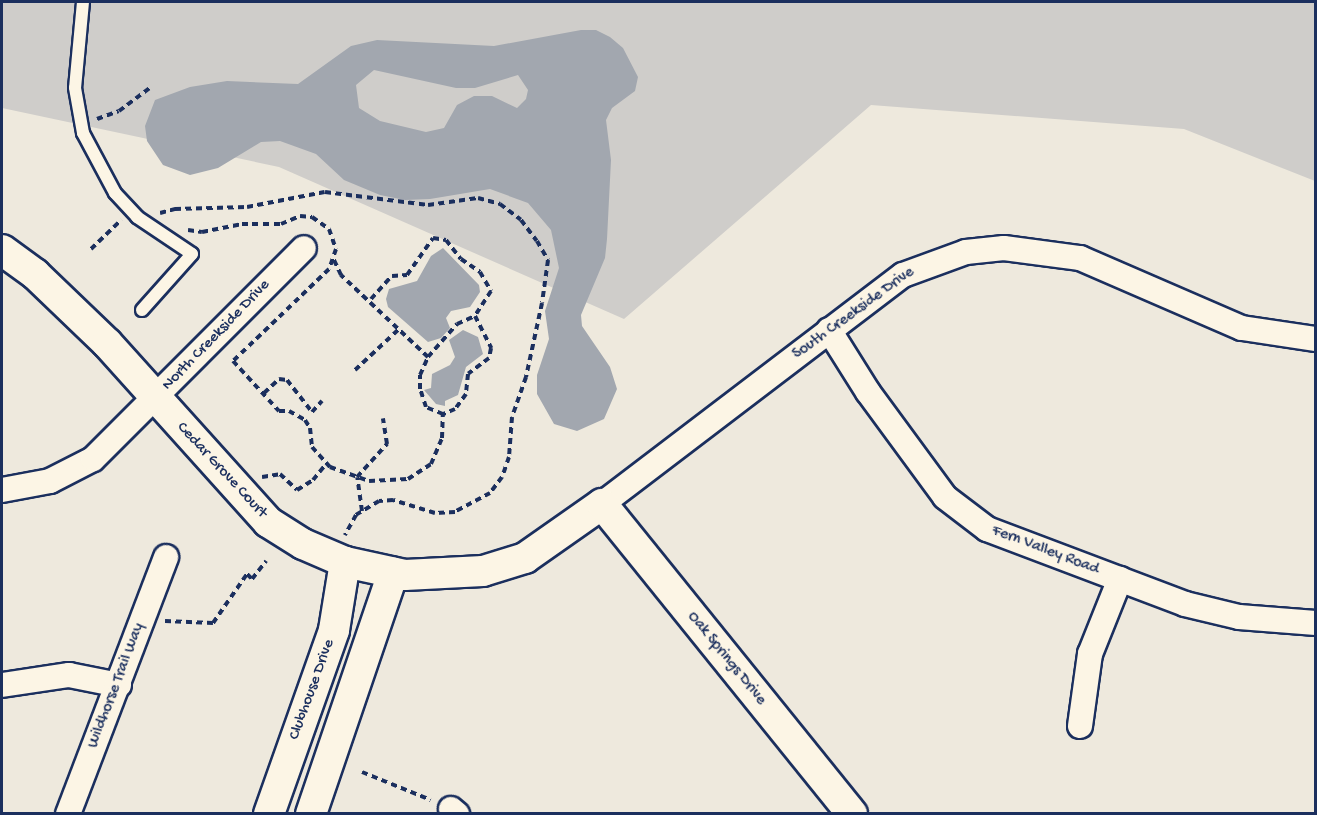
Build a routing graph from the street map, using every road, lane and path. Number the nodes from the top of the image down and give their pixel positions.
1 (83, 2) edge
2 (150, 88) dead end
3 (92, 110) dead end
4 (93, 120) junction
5 (95, 128) dead end
6 (130, 210) junction
7 (162, 219) dead end
8 (177, 229) dead end
9 (304, 248) dead end
10 (92, 249) dead end
11 (2, 250) edge
12 (334, 260) junction
13 (371, 299) junction
14 (142, 310) dead end
15 (475, 316) junction
16 (400, 328) junction
17 (829, 330) junction
18 (1316, 339) edge
19 (428, 357) junction
20 (355, 370) dead end
21 (264, 393) junction
22 (156, 399) junction
23 (322, 401) dead end
24 (312, 412) junction
25 (442, 414) junction
26 (382, 418) dead end
27 (305, 420) junction
28 (326, 464) junction
29 (357, 477) junction
30 (257, 482) dead end
31 (2, 490) edge
32 (602, 504) junction
33 (362, 510) junction
34 (343, 552) junction
35 (166, 557) dead end
36 (266, 561) dead end
37 (393, 573) junction
38 (1120, 579) junction
39 (144, 617) junction
40 (1316, 623) edge
41 (2, 685) edge
42 (118, 685) junction
43 (1080, 726) dead end
44 (362, 772) dead end
45 (454, 811) edge
46 (68, 813) edge
47 (268, 813) edge
48 (311, 813) edge
49 (852, 813) edge

1 - 6 lane
2 - 4 path
3 - 4 path
4 - 5 path
6 - 10 path
6 - 14 lane
7 - 33 path
8 - 12 path
9 - 22 street, North Creekside Drive
11 - 22 street, North Creekside Drive
12 - 13 path
12 - 21 path
13 - 15 path
13 - 16 path
15 - 19 path
15 - 25 path
16 - 19 path
16 - 20 path
17 - 18 street, South Creekside Drive
17 - 32 street, South Creekside Drive
17 - 38 street, Fern Valley Road
19 - 25 path
21 - 24 path
21 - 27 path
22 - 31 street
22 - 34 street, Cedar Grove Court
23 - 24 path
24 - 27 path
25 - 29 path
26 - 29 path
27 - 28 path
28 - 29 path
28 - 30 path
29 - 33 path
32 - 37 street, Cedar Grove Court
32 - 49 street, Oak Springs Drive
33 - 34 path
34 - 37 street, Cedar Grove Court
34 - 47 street, Clubhouse Drive
35 - 39 street, Wildhorse Trail Way
36 - 39 path
37 - 48 street
38 - 40 street, Fern Valley Road
38 - 43 street
39 - 42 street, Wildhorse Trail Way
41 - 42 street
42 - 46 street, Wildhorse Trail Way
44 - 45 path

